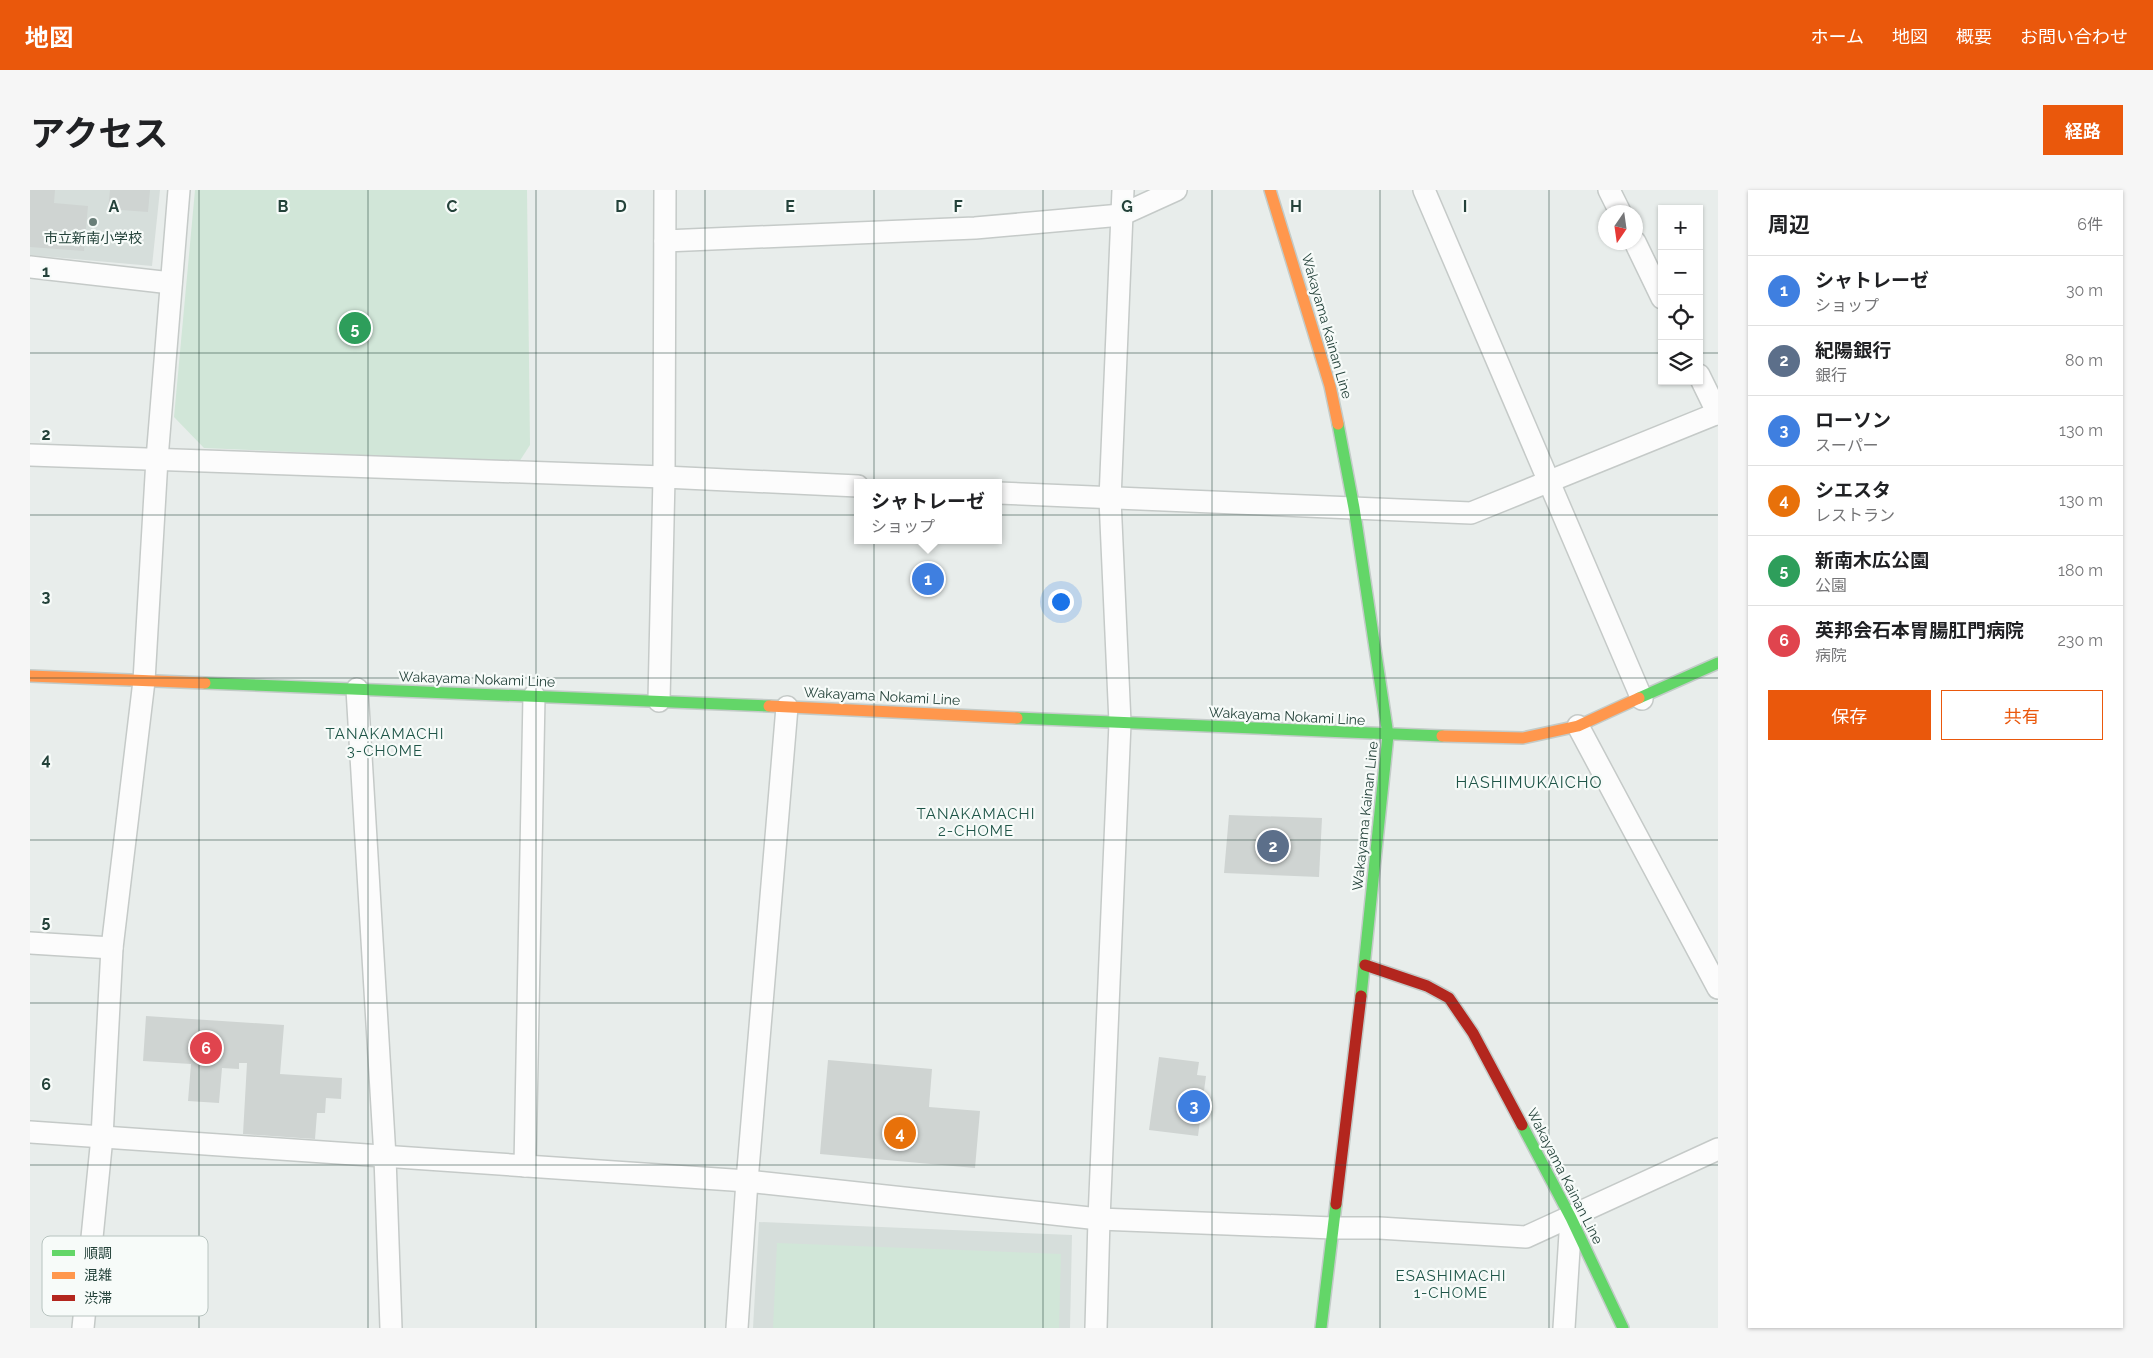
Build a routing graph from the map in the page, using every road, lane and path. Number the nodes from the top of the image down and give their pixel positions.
1 (179, 190) edge
2 (665, 190) edge
3 (1123, 190) edge
4 (1176, 190) edge
5 (1270, 190) edge
6 (1424, 190) edge
7 (1609, 190) edge
8 (1616, 205) edge
9 (1121, 215) junction
10 (665, 241) junction
11 (1638, 250) edge
12 (30, 267) edge
13 (171, 283) junction
14 (1660, 295) edge
15 (1703, 383) edge
16 (1718, 414) edge
17 (30, 455) edge
18 (156, 459) junction
19 (664, 477) junction
20 (1549, 481) junction
21 (854, 486) edge
22 (1002, 493) edge
23 (1110, 499) junction
24 (1354, 508) junction
25 (1718, 663) edge
26 (30, 676) edge
27 (144, 682) junction
28 (357, 689) junction
29 (534, 696) junction
30 (1642, 698) junction
31 (659, 701) junction
32 (786, 707) junction
33 (1120, 723) junction
34 (1578, 726) junction
35 (1388, 736) junction
36 (30, 943) edge
37 (112, 948) junction
38 (1365, 965) junction
39 (1718, 988) edge
40 (30, 1132) edge
41 (102, 1137) junction
42 (1718, 1149) edge
43 (384, 1156) junction
44 (525, 1166) junction
45 (747, 1181) junction
46 (1571, 1218) junction
47 (1098, 1219) junction
48 (1333, 1228) junction
49 (92, 1236) edge
50 (392, 1328) edge
51 (737, 1328) edge
52 (1096, 1328) edge
53 (1321, 1328) edge
54 (1564, 1328) edge
55 (1623, 1328) edge

1 - 13 street
2 - 10 street
3 - 9 street
4 - 9 street
5 - 24 main road, Wakayama Kainan Line
6 - 20 street
7 - 8 street
9 - 10 street
9 - 23 street
10 - 19 street
11 - 14 street
12 - 13 street
13 - 18 street
15 - 16 street
16 - 20 street
17 - 18 street
18 - 19 street
18 - 27 street
19 - 21 street
19 - 31 street
20 - 24 street
20 - 30 street
22 - 23 street
23 - 24 street
23 - 33 street
24 - 35 main road, Wakayama Kainan Line
25 - 30 main road, Wakayama Nokami Line
26 - 27 main road, Wakayama Nokami Line
27 - 28 main road, Wakayama Nokami Line
27 - 37 street
28 - 29 main road, Wakayama Nokami Line
28 - 43 street
29 - 31 main road, Wakayama Nokami Line
29 - 44 street
30 - 34 main road, Wakayama Nokami Line
31 - 32 main road, Wakayama Nokami Line
32 - 33 main road, Wakayama Nokami Line
32 - 45 street
33 - 35 main road, Wakayama Nokami Line
33 - 47 street
34 - 35 main road, Wakayama Nokami Line
34 - 39 street
35 - 38 main road, Wakayama Kainan Line
36 - 37 street
37 - 41 street
38 - 46 main road, Wakayama Kainan Line
38 - 48 main road
40 - 41 street
41 - 43 street
41 - 49 street
42 - 46 street
43 - 44 street
43 - 50 street
44 - 45 street
45 - 47 street
45 - 51 street
46 - 48 street
46 - 54 street
46 - 55 main road, Wakayama Kainan Line
47 - 48 street
47 - 52 street
48 - 53 main road

